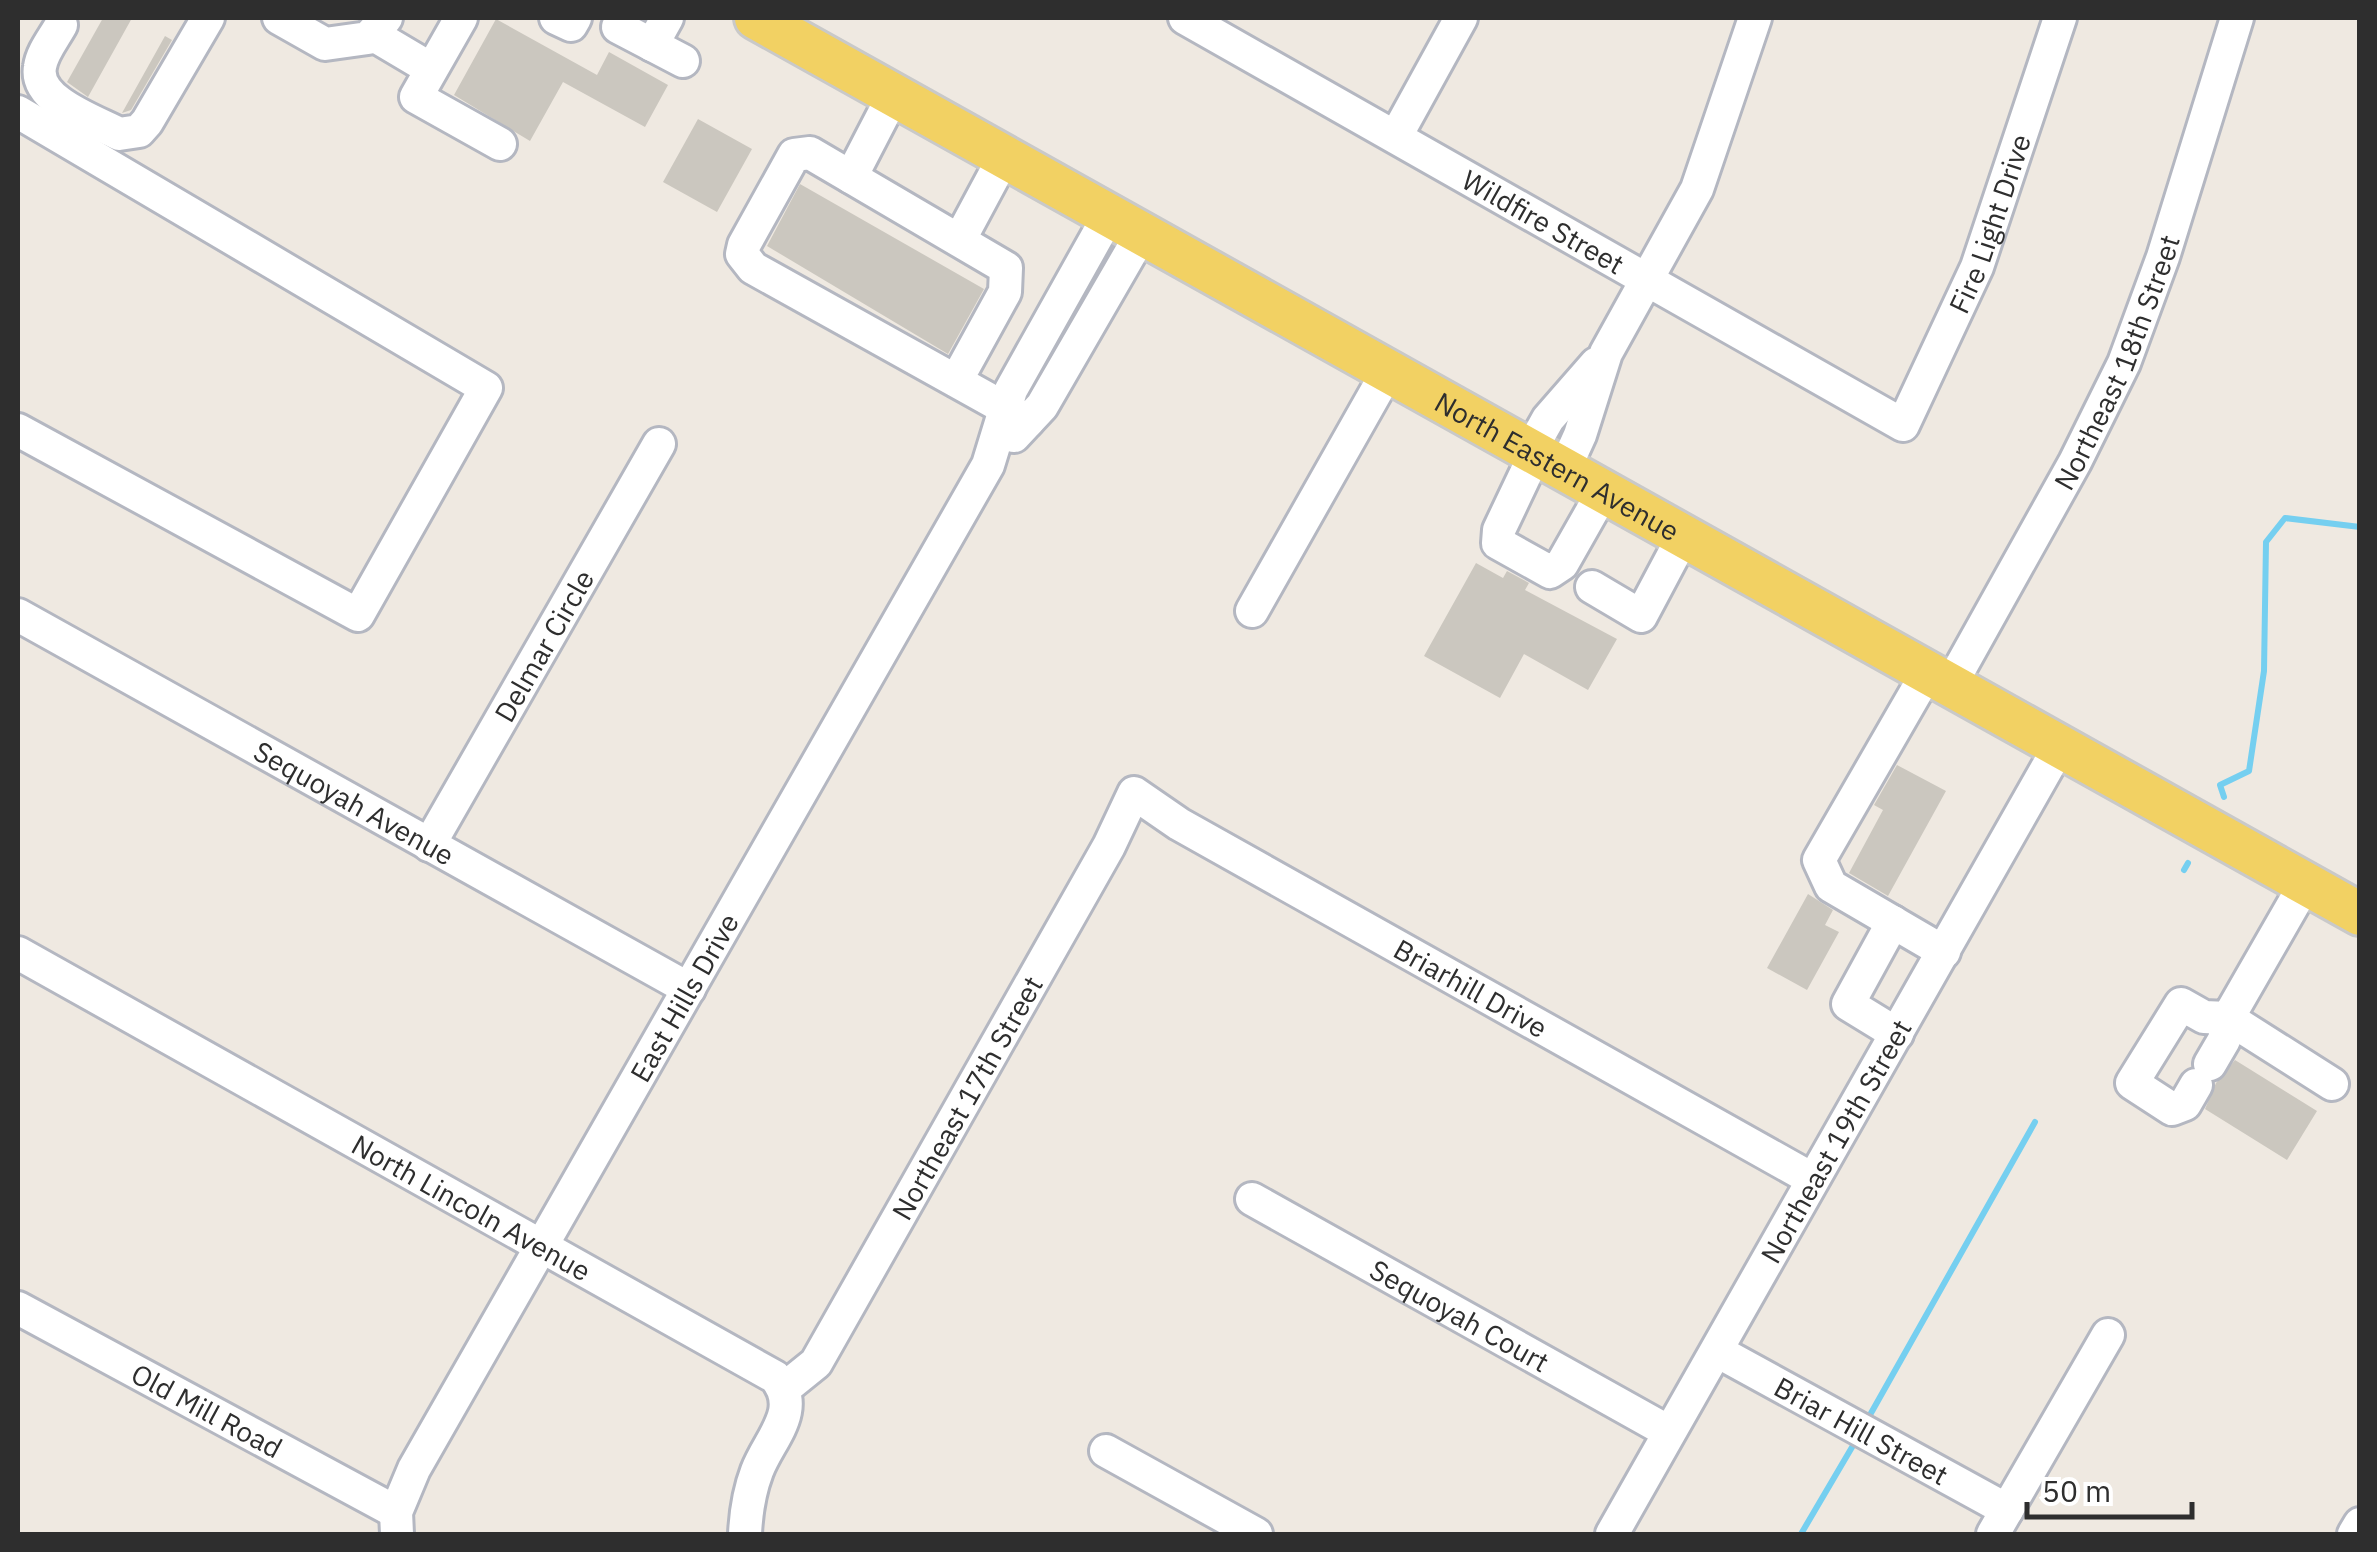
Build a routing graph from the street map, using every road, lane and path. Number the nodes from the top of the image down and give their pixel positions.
1 (208, 18) edge
2 (279, 18) edge
3 (460, 18) edge
4 (556, 18) edge
5 (575, 18) edge
6 (756, 18) edge
7 (1185, 18) edge
8 (1461, 18) edge
9 (1754, 18) edge
10 (2060, 18) edge
11 (2237, 18) edge
12 (59, 20) edge
13 (379, 26) edge
14 (618, 27) dead end
15 (659, 31) edge
16 (683, 61) dead end
17 (432, 70) junction
18 (894, 94) junction
19 (18, 112) edge
20 (1396, 136) junction
21 (500, 144) dead end
22 (1004, 156) junction
23 (851, 176) junction
24 (1126, 224) junction
25 (960, 239) junction
26 (1648, 280) junction
27 (1389, 369) junction
28 (956, 380) junction
29 (1017, 414) junction
30 (1903, 425) joint
31 (18, 430) edge
32 (659, 444) dead end
33 (1544, 456) junction
34 (1604, 490) junction
35 (1684, 535) junction
36 (1592, 587) dead end
37 (1252, 611) dead end
38 (18, 616) edge
39 (1939, 679) junction
40 (2060, 746) junction
41 (1134, 793) joint
42 (429, 845) junction
43 (2305, 884) junction
44 (2360, 914) edge
45 (1893, 922) junction
46 (1944, 952) junction
47 (18, 953) edge
48 (689, 989) junction
49 (2228, 1018) junction
50 (1896, 1034) junction
51 (2332, 1084) dead end
52 (1812, 1179) junction
53 (1252, 1199) dead end
54 (540, 1249) junction
55 (18, 1308) edge
56 (2108, 1335) dead end
57 (1717, 1351) junction
58 (785, 1388) junction
59 (1669, 1432) junction
60 (1106, 1451) dead end
61 (2000, 1522) edge
62 (396, 1523) edge
63 (2360, 1524) edge
64 (745, 1534) edge
65 (1256, 1534) edge
66 (1612, 1534) edge
67 (2354, 1534) edge

1 - 12 street
2 - 13 street
3 - 17 street
4 - 5 street
6 - 18 main road, North Eastern Avenue
7 - 20 street, Wildfire Street
8 - 20 street
9 - 26 street
10 - 30 street, Fire Light Drive
11 - 39 street, Northeast 18th Street
13 - 17 street
14 - 15 street
15 - 16 street
17 - 21 street
18 - 22 main road, North Eastern Avenue
18 - 23 street
19 - 31 street
20 - 26 street, Wildfire Street
22 - 24 main road, North Eastern Avenue
22 - 25 street
23 - 25 street
23 - 28 street
24 - 27 main road, North Eastern Avenue
24 - 29 street, East Hills Drive
25 - 28 street
26 - 30 street, Wildfire Street
26 - 33 street
27 - 33 main road, North Eastern Avenue
27 - 37 street
28 - 29 street
29 - 48 street, East Hills Drive
32 - 42 street, Delmar Circle
33 - 34 main road, North Eastern Avenue
33 - 34 street
34 - 35 main road, North Eastern Avenue
35 - 36 street
35 - 39 main road, North Eastern Avenue
38 - 42 street, Sequoyah Avenue
39 - 40 main road, North Eastern Avenue
39 - 45 street, Northeast 18th Street
40 - 43 main road, North Eastern Avenue
40 - 46 street, Northeast 19th Street
41 - 52 street, Briarhill Drive
41 - 58 street, Northeast 17th Street
42 - 48 street, Sequoyah Avenue
43 - 44 main road, North Eastern Avenue
43 - 49 street
45 - 46 street
45 - 50 street
46 - 50 street, Northeast 19th Street
47 - 54 street, North Lincoln Avenue
48 - 54 street, East Hills Drive
49 - 49 street
49 - 51 street
50 - 52 street, Northeast 19th Street
52 - 57 street, Northeast 19th Street
53 - 59 street, Sequoyah Court
54 - 58 street, North Lincoln Avenue
54 - 62 street, East Hills Drive
55 - 62 street, Old Mill Road
56 - 61 street
57 - 59 street, Northeast 19th Street
57 - 61 street, Briar Hill Street
58 - 64 street
59 - 66 street, Northeast 19th Street
60 - 65 street
63 - 67 street

